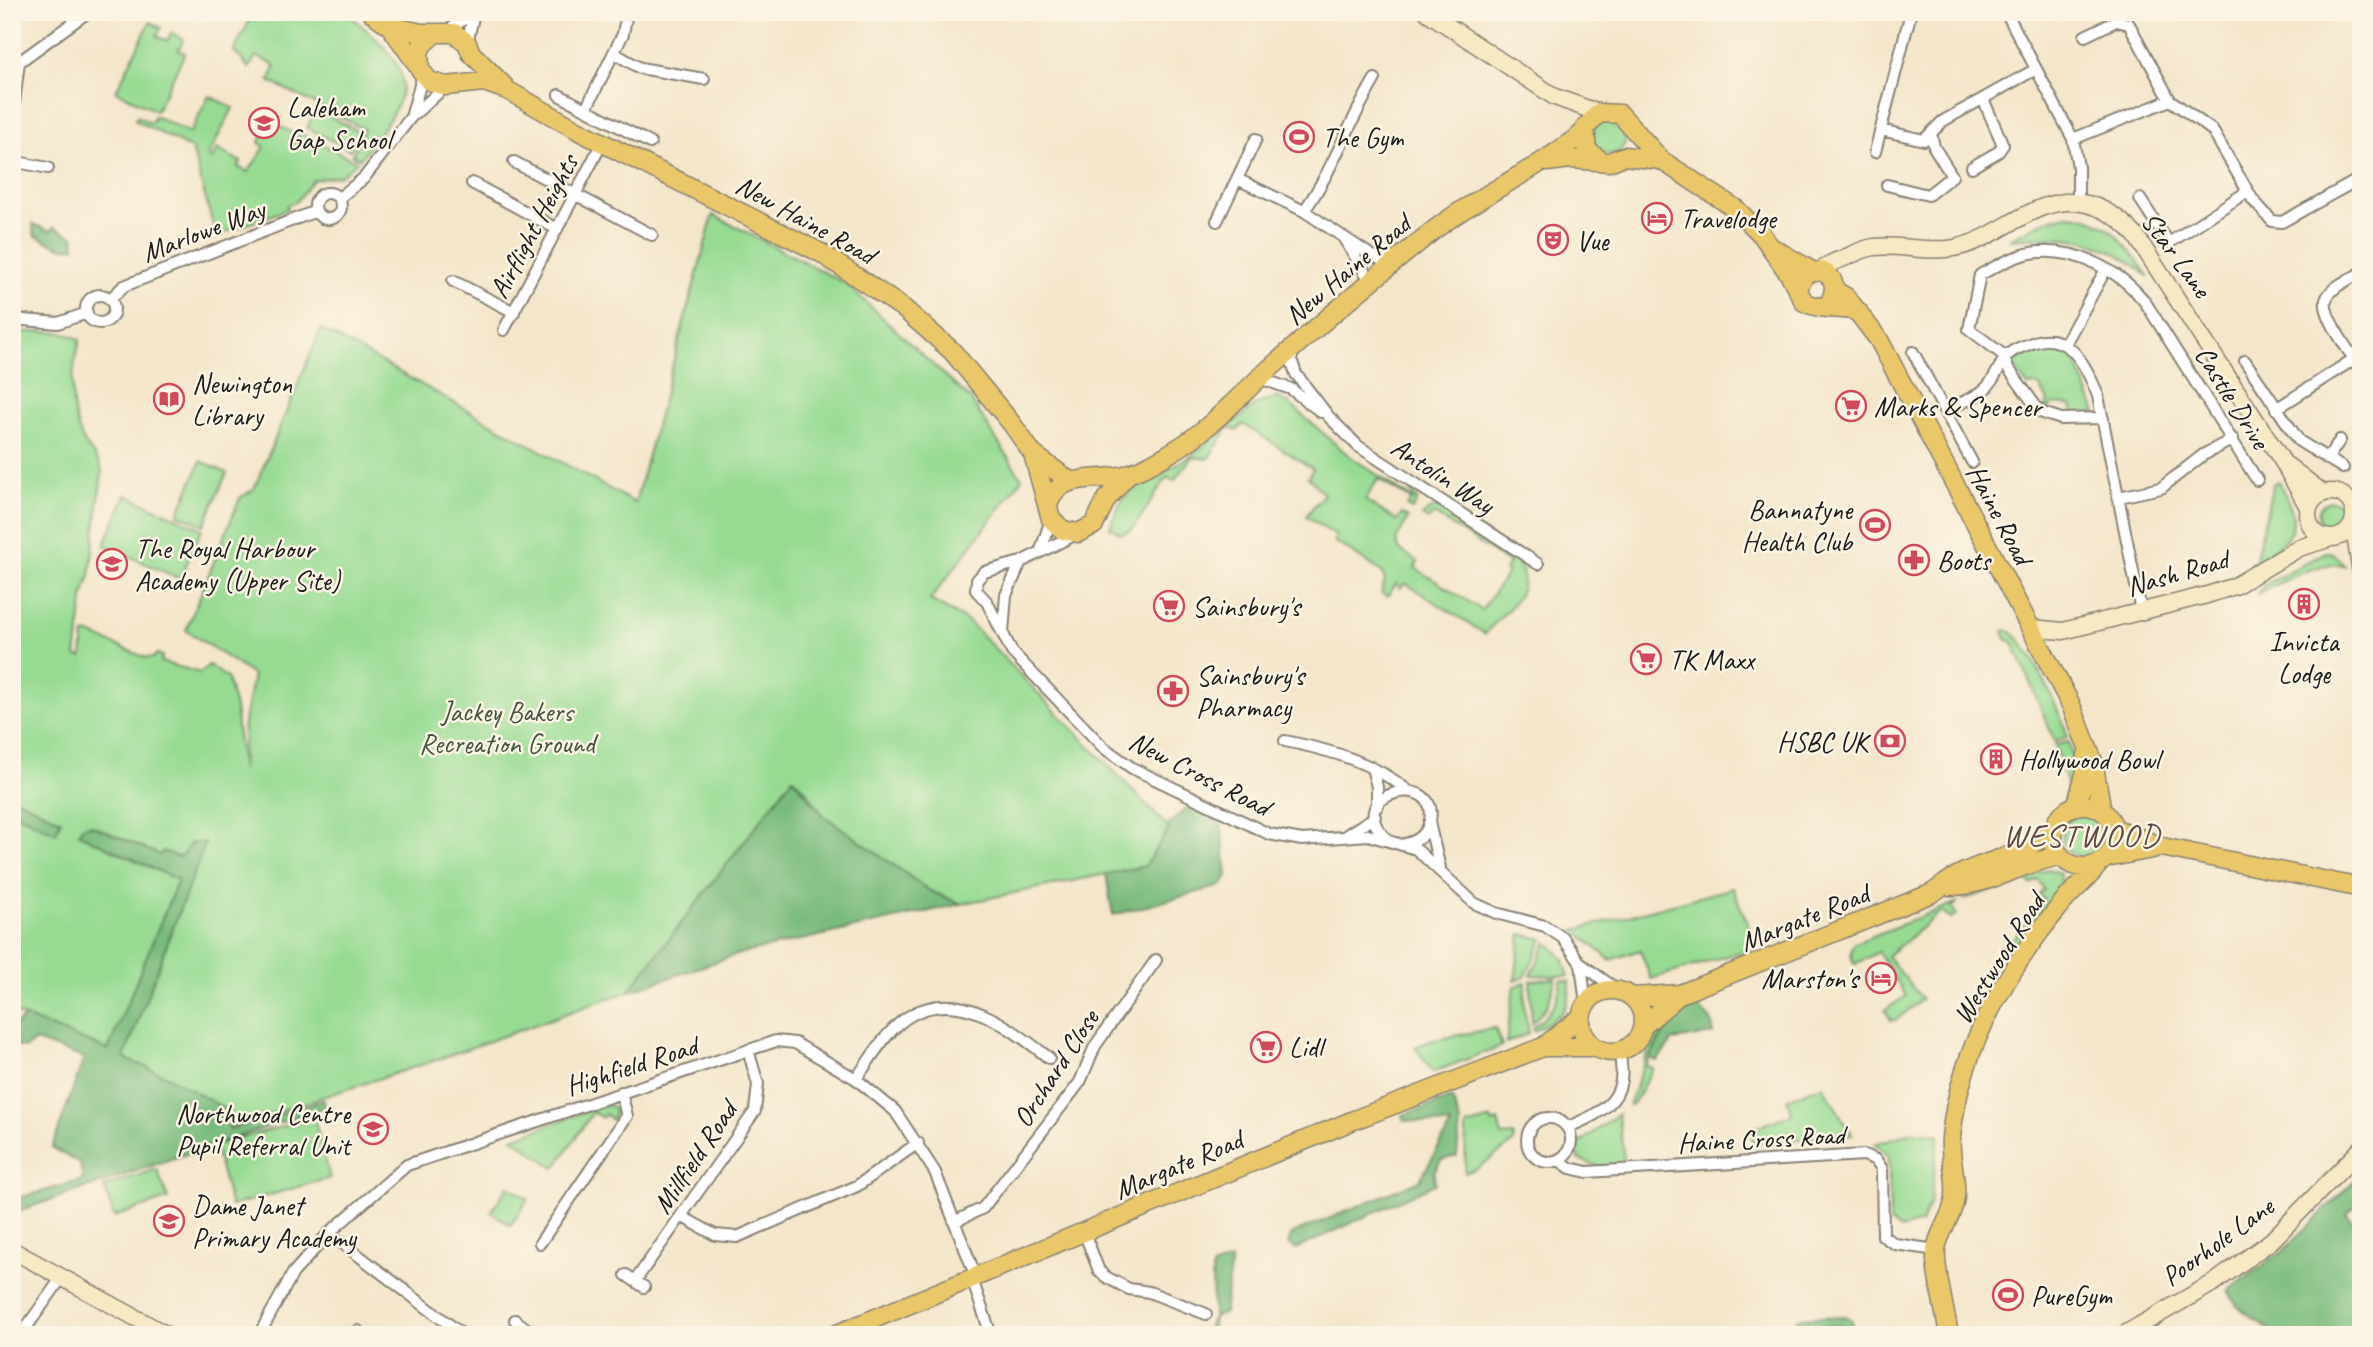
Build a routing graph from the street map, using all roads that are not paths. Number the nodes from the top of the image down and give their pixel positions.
1 (88, 12) edge
2 (371, 12) edge
3 (474, 12) edge
4 (627, 12) edge
5 (1427, 12) edge
6 (1911, 12) edge
7 (2006, 12) edge
8 (390, 26) junction
9 (440, 33) junction
10 (2085, 36) dead end
11 (469, 48) junction
12 (614, 53) junction
13 (2036, 69) junction
14 (421, 72) junction
15 (704, 79) dead end
16 (1375, 79) dead end
17 (451, 85) junction
18 (508, 90) junction
19 (559, 95) dead end
20 (1555, 97) junction
21 (1983, 99) junction
22 (2170, 100) junction
23 (586, 108) junction
24 (1598, 113) junction
25 (411, 117) junction
26 (12, 119) edge
27 (1584, 130) junction
28 (1632, 130) junction
29 (1881, 130) junction
30 (1931, 133) junction
31 (1256, 139) dead end
32 (2073, 139) junction
33 (602, 143) junction
34 (650, 143) dead end
35 (1875, 152) dead end
36 (1624, 156) junction
37 (1600, 160) junction
38 (1661, 160) junction
39 (12, 162) edge
40 (514, 162) dead end
41 (1540, 163) junction
42 (48, 167) dead end
43 (1972, 167) dead end
44 (2361, 177) edge
45 (1237, 179) junction
46 (472, 183) dead end
47 (1887, 185) dead end
48 (2248, 191) junction
49 (576, 195) junction
50 (339, 198) junction
51 (2140, 199) dead end
52 (2078, 203) junction
53 (1304, 211) junction
54 (316, 212) junction
55 (1217, 221) dead end
56 (557, 229) junction
57 (652, 235) dead end
58 (1342, 236) junction
59 (1771, 247) junction
60 (1847, 257) junction
61 (1401, 258) junction
62 (2106, 269) junction
63 (1816, 271) junction
64 (2361, 273) edge
65 (453, 281) dead end
66 (1371, 282) junction
67 (1798, 287) junction
68 (1834, 288) junction
69 (110, 299) junction
70 (1822, 306) junction
71 (1858, 311) junction
72 (513, 312) junction
73 (87, 313) junction
74 (12, 319) edge
75 (504, 330) dead end
76 (2065, 344) junction
77 (1294, 347) junction
78 (1913, 352) dead end
79 (2005, 361) junction
80 (2245, 362) dead end
81 (2357, 364) edge
82 (1259, 378) junction
83 (2276, 409) junction
84 (1946, 410) junction
85 (1329, 417) junction
86 (2102, 418) junction
87 (2233, 439) junction
88 (2340, 440) dead end
89 (1033, 454) junction
90 (2327, 459) junction
91 (1972, 462) dead end
92 (2283, 462) junction
93 (2343, 468) dead end
94 (1128, 474) junction
95 (2257, 480) dead end
96 (1074, 481) junction
97 (2361, 492) edge
98 (2323, 493) junction
99 (2342, 494) junction
100 (2119, 497) junction
101 (1050, 511) junction
102 (2309, 516) junction
103 (1098, 518) junction
104 (2356, 518) edge
105 (1078, 533) junction
106 (2333, 538) junction
107 (2298, 548) junction
108 (1041, 550) junction
109 (1021, 562) junction
110 (1538, 564) dead end
111 (2359, 565) edge
112 (994, 570) junction
113 (1007, 592) junction
114 (987, 602) junction
115 (2141, 611) junction
116 (2031, 628) junction
117 (2063, 631) junction
118 (1003, 632) junction
119 (2043, 649) junction
120 (1285, 741) dead end
121 (2087, 747) junction
122 (1373, 768) junction
123 (1406, 790) junction
124 (2076, 806) junction
125 (2102, 811) junction
126 (1376, 813) junction
127 (1429, 823) junction
128 (2053, 828) junction
129 (2114, 828) junction
130 (1347, 835) junction
131 (1388, 840) junction
132 (1405, 844) junction
133 (2162, 847) junction
134 (2065, 860) junction
135 (2103, 860) junction
136 (1440, 869) junction
137 (1946, 886) junction
138 (2361, 888) edge
139 (2070, 895) junction
140 (1156, 960) dead end
141 (1581, 964) junction
142 (1625, 994) junction
143 (1680, 994) junction
144 (1584, 1011) junction
145 (1643, 1026) junction
146 (1543, 1047) junction
147 (1594, 1047) junction
148 (748, 1050) junction
149 (1619, 1052) junction
150 (1049, 1058) dead end
151 (856, 1079) junction
152 (621, 1092) junction
153 (1568, 1127) junction
154 (918, 1143) junction
155 (2361, 1149) edge
156 (1559, 1160) junction
157 (681, 1216) junction
158 (956, 1221) junction
159 (1084, 1232) junction
160 (329, 1233) junction
161 (540, 1243) dead end
162 (12, 1250) edge
163 (1936, 1250) junction
164 (62, 1277) junction
165 (974, 1278) junction
166 (635, 1281) dead end
167 (1206, 1314) dead end
168 (20, 1335) edge
169 (167, 1335) edge
170 (259, 1335) edge
171 (463, 1335) edge
172 (835, 1335) edge
173 (991, 1335) edge
174 (1949, 1335) edge
175 (2123, 1335) edge

1 - 26 street
2 - 8 main road, New Haine Road
3 - 9 street
3 - 11 street
4 - 12 street
5 - 20 street, Haine Road
6 - 29 street
7 - 13 street
8 - 9 main road, New Haine Road
8 - 14 main road, New Haine Road
9 - 11 main road, New Haine Road
9 - 14 main road
10 - 22 street
11 - 17 main road
11 - 18 main road, New Haine Road
12 - 15 street
12 - 23 street
13 - 21 street
13 - 32 street
14 - 17 main road, New Haine Road
14 - 25 street, Marlowe Way
16 - 53 street
17 - 18 main road, New Haine Road
17 - 25 street, Marlowe Way
18 - 33 main road, New Haine Road
19 - 23 street
20 - 24 street, Haine Road
20 - 27 street, Haine Road
21 - 30 street
21 - 43 street
22 - 32 street
22 - 48 street
23 - 34 street
24 - 27 main road
24 - 28 main road, Haine Road
25 - 50 street, Marlowe Way
27 - 37 main road, Haine Road
27 - 41 main road, New Haine Road
28 - 36 main road
28 - 38 main road, Haine Road
29 - 30 street
29 - 35 street
30 - 47 street
31 - 45 street
32 - 52 street
33 - 49 street, Airflight Heights
33 - 89 main road, New Haine Road
36 - 37 main road, Haine Road
36 - 38 main road, Haine Road
37 - 41 main road, New Haine Road
38 - 59 main road, Haine Road
39 - 42 street
40 - 49 street
41 - 61 main road, New Haine Road
44 - 48 street
45 - 53 street
45 - 55 street
46 - 56 street
48 - 51 street
49 - 56 street, Airflight Heights
49 - 57 street
50 - 54 street, Marlowe Way
50 - 54 street, Marlowe Way
52 - 60 street
52 - 92 street, Star Lane
53 - 58 street
54 - 69 street, Marlowe Way
56 - 72 street, Airflight Heights
58 - 61 street
58 - 66 street
59 - 63 main road, Haine Road
59 - 67 main road, Haine Road
60 - 63 street
60 - 68 street
61 - 66 main road, New Haine Road
62 - 76 street
62 - 79 street, Castle Drive
62 - 87 street, Castle Drive
63 - 67 main road
63 - 68 main road, Haine Road
64 - 81 street
65 - 72 street
66 - 77 main road, New Haine Road
67 - 70 main road, Haine Road
68 - 70 main road
68 - 71 main road, Haine Road
69 - 73 street, Marlowe Way
69 - 73 street, Marlowe Way
70 - 71 main road
71 - 116 main road, Haine Road
72 - 75 street, Airflight Heights
73 - 74 street, Marlowe Way
76 - 79 street
76 - 86 street
77 - 82 main road, New Haine Road
77 - 85 street, Antolin Way
78 - 84 street
79 - 84 street
79 - 86 street
80 - 83 street
81 - 83 street
82 - 85 street, Antolin Way
82 - 94 main road, New Haine Road
83 - 90 street
84 - 91 street
85 - 110 street, Antolin Way
86 - 100 street
87 - 95 street, Castle Drive
87 - 100 street
88 - 90 street
89 - 96 main road, New Haine Road
89 - 101 main road, New Haine Road
90 - 93 street
92 - 98 street, Star Lane
92 - 102 street, Star Lane
94 - 96 main road, New Haine Road
94 - 103 main road, New Haine Road
96 - 101 main road
96 - 103 main road, New Haine Road
97 - 99 street
98 - 99 street
98 - 102 street
99 - 104 street
100 - 115 street
101 - 105 main road
101 - 108 street
102 - 106 street
102 - 107 street
103 - 105 main road, New Haine Road
104 - 106 street
104 - 111 street
105 - 108 street
106 - 107 street, Nash Road
106 - 111 street
107 - 115 street, Nash Road
108 - 109 street
109 - 112 street
109 - 113 street
112 - 113 street
112 - 114 street, New Cross Road
113 - 114 street
113 - 118 street
114 - 118 street, New Cross Road
115 - 117 street, Nash Road
116 - 117 street, Nash Road
116 - 119 main road, Haine Road
117 - 119 street, Nash Road
118 - 130 street, New Cross Road
119 - 121 main road, Haine Road
120 - 122 street
121 - 124 main road, Haine Road
121 - 125 main road, Haine Road
122 - 123 street
122 - 126 street
123 - 126 street, New Cross Road
123 - 127 street, New Cross Road
124 - 125 main road
124 - 128 main road
125 - 129 main road
126 - 130 street, New Cross Road
126 - 131 street
127 - 132 street
127 - 136 street, New Cross Road
128 - 134 main road
128 - 137 main road, Margate Road
129 - 133 main road
129 - 135 main road
130 - 131 street, New Cross Road
131 - 132 street, New Cross Road
132 - 136 street, New Cross Road
133 - 135 main road
133 - 138 main road
134 - 135 main road
134 - 137 main road, Margate Road
134 - 139 main road, Westwood Road
135 - 139 main road, Westwood Road
136 - 141 street, New Cross Road
137 - 143 main road, Margate Road
139 - 163 main road, Westwood Road
140 - 158 street, Orchard Close
141 - 142 street, New Cross Road
141 - 144 street, New Cross Road
142 - 143 main road, Margate Road
142 - 144 main road, Margate Road
142 - 145 main road
143 - 145 main road, Margate Road
144 - 146 main road, Margate Road
144 - 147 main road
145 - 149 main road, Margate Road
146 - 147 main road, Margate Road
146 - 159 main road, Margate Road
147 - 149 main road, Margate Road
148 - 151 street, Highfield Road
148 - 152 street, Highfield Road
148 - 157 street, Millfield Road
149 - 153 street
150 - 151 street
151 - 154 street, Highfield Road
152 - 160 street, Highfield Road
152 - 161 street
153 - 156 street
153 - 156 street
154 - 157 street
154 - 158 street, Highfield Road
155 - 175 street, Poorhole Lane
156 - 163 street, Haine Cross Road
157 - 166 street, Millfield Road
158 - 165 street, Highfield Road
159 - 165 main road, Margate Road
159 - 167 street
160 - 170 street, Highfield Road
160 - 171 street
162 - 164 street
163 - 174 main road
164 - 168 street
164 - 169 street
165 - 172 main road, Margate Road
165 - 173 street, Highfield Road

